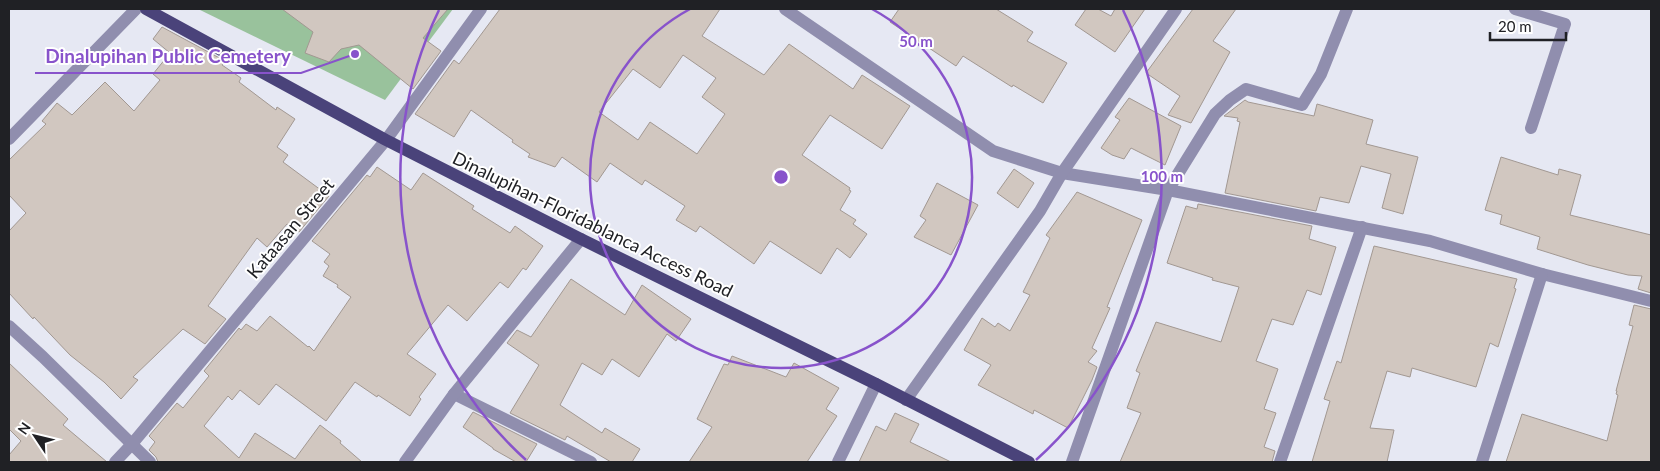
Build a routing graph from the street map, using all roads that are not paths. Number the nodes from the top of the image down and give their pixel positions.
1 (136, 9) edge
2 (146, 9) edge
3 (482, 9) edge
4 (785, 9) edge
5 (1176, 9) edge
6 (1347, 9) edge
7 (1515, 9) edge
8 (1532, 128) dead end
9 (9, 139) edge
10 (386, 140) junction
11 (1062, 173) junction
12 (1168, 190) junction
13 (1362, 228) junction
14 (581, 239) junction
15 (1542, 274) junction
16 (1651, 301) edge
17 (9, 326) edge
18 (876, 384) junction
19 (454, 394) junction
20 (906, 400) junction
21 (132, 444) junction
22 (115, 462) edge
23 (150, 462) edge
24 (405, 462) edge
25 (591, 462) edge
26 (838, 462) edge
27 (1029, 462) edge
28 (1072, 462) edge
29 (1280, 462) edge
30 (1482, 462) edge

1 - 9 street
2 - 10 main road, Dinalupihan-Floridablanca Access Road
3 - 10 street, Kataasan Street
4 - 11 street
5 - 11 street
6 - 12 street
7 - 8 street
10 - 14 main road, Dinalupihan-Floridablanca Access Road
10 - 21 street, Kataasan Street
11 - 12 street
11 - 20 street
12 - 13 street
12 - 28 street
13 - 15 street
13 - 29 street
14 - 18 main road, Dinalupihan-Floridablanca Access Road
14 - 19 street
15 - 16 street
15 - 30 street
17 - 21 street
18 - 20 main road, Dinalupihan-Floridablanca Access Road
18 - 26 street
19 - 24 street
19 - 25 street
20 - 27 main road, Dinalupihan-Floridablanca Access Road
21 - 22 street, Kataasan Street
21 - 23 street

